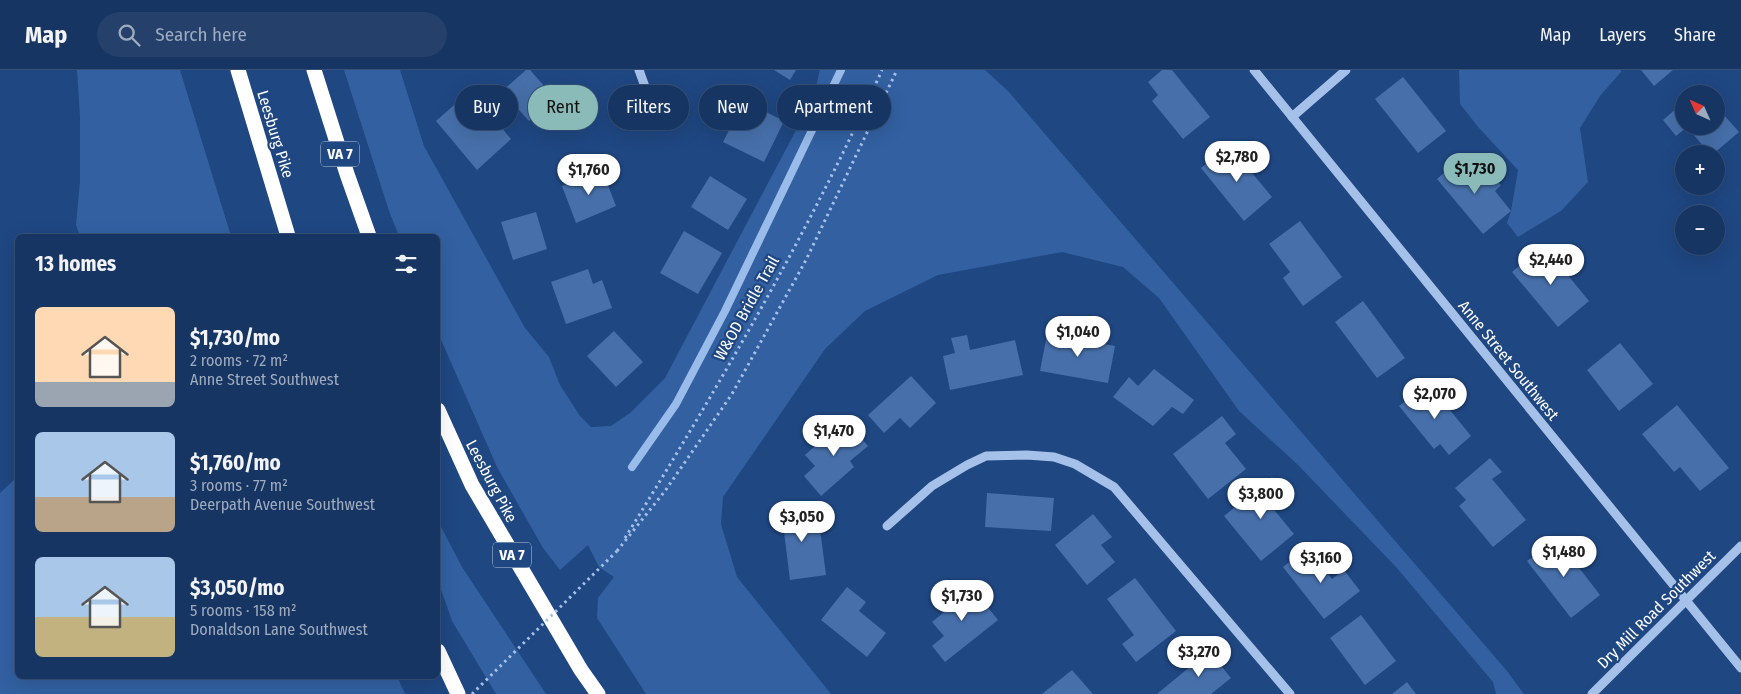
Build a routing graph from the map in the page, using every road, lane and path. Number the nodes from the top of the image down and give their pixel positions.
1 (238, 70) edge
2 (314, 70) edge
3 (640, 70) edge
4 (882, 70) edge
5 (897, 70) edge
6 (1254, 70) edge
7 (1346, 70) edge
8 (645, 85) edge
9 (1292, 117) junction
10 (287, 234) edge
11 (368, 234) edge
12 (440, 414) edge
13 (887, 526) dead end
14 (1741, 546) edge
15 (617, 551) junction
16 (1686, 601) junction
17 (440, 656) edge
18 (1741, 668) edge
19 (458, 694) edge
20 (472, 694) edge
21 (598, 694) edge
22 (1290, 694) edge
23 (1592, 694) edge

1 - 10 highway, Leesburg Pike
2 - 11 highway, VA 7
3 - 8 street
4 - 15 path, W&OD Bridle Trail
5 - 15 path
6 - 9 street, Anne Street Southwest
7 - 9 street
9 - 16 street, Anne Street Southwest
12 - 21 highway, Leesburg Pike / VA 7
13 - 22 street
14 - 16 street, Dry Mill Road Southwest
15 - 20 path, bridge
16 - 18 street, Anne Street Southwest
16 - 23 street, Dry Mill Road Southwest
17 - 19 highway

